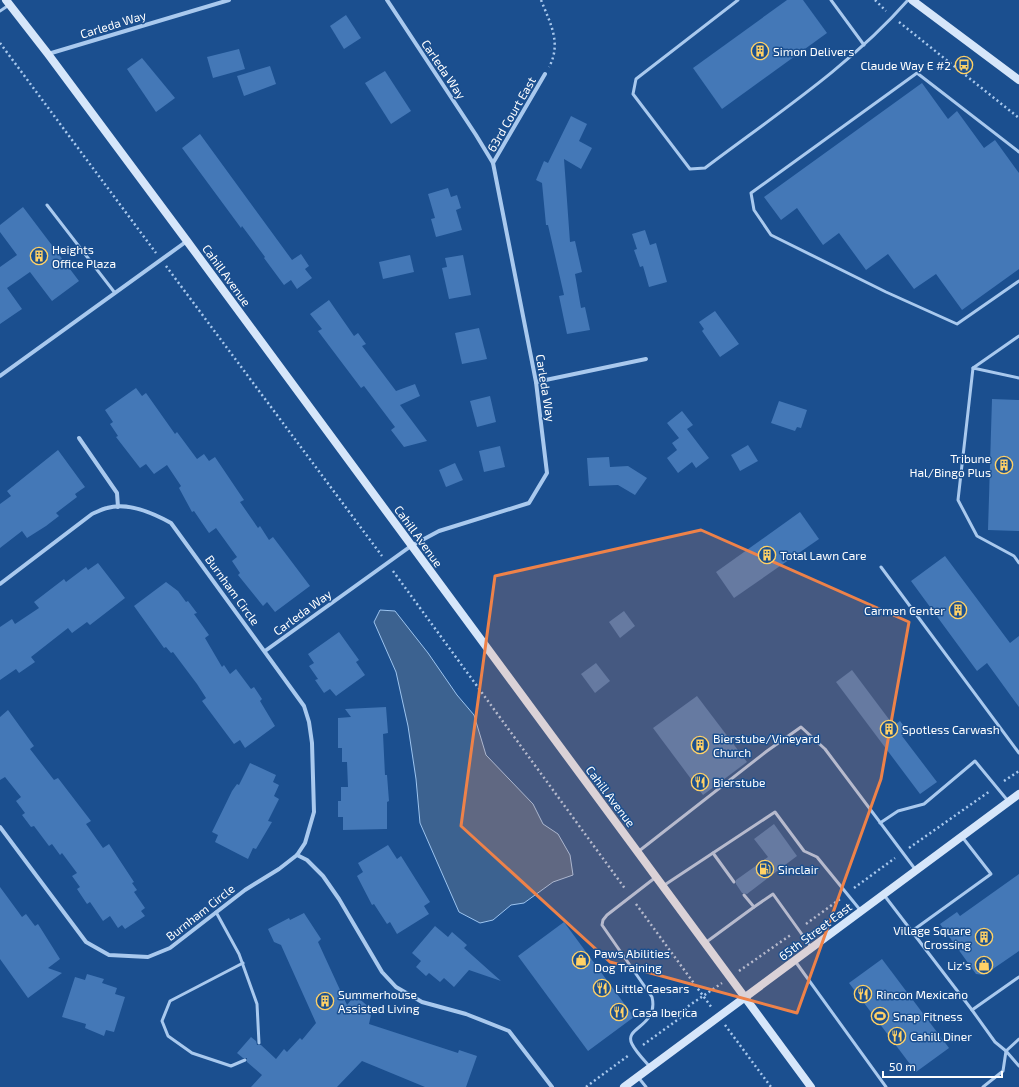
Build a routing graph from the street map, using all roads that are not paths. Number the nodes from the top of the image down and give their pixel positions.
1 (229, 0) edge
2 (387, 0) edge
3 (738, 0) edge
4 (831, 0) edge
5 (908, 0) edge
6 (912, 0) edge
7 (7, 2) edge
8 (0, 11) edge
9 (864, 45) junction
10 (48, 54) junction
11 (545, 74) road end
12 (1019, 80) edge
13 (1019, 152) edge
14 (493, 163) junction
15 (47, 205) dead end
16 (187, 241) junction
17 (1019, 282) edge
18 (115, 293) junction
19 (1019, 336) edge
20 (646, 359) dead end
21 (973, 368) junction
22 (0, 376) edge
23 (1019, 378) edge
24 (536, 382) junction
25 (79, 438) dead end
26 (118, 507) junction
27 (411, 546) junction
28 (1019, 563) edge
29 (881, 567) dead end
30 (0, 584) edge
31 (265, 651) junction
32 (1019, 753) edge
33 (1019, 794) edge
34 (1008, 802) junction
35 (880, 822) junction
36 (0, 827) edge
37 (962, 836) junction
38 (637, 852) junction
39 (713, 853) junction
40 (297, 855) junction
41 (916, 870) junction
42 (656, 877) junction
43 (734, 882) dead end
44 (663, 886) junction
45 (883, 894) junction
46 (744, 895) dead end
47 (754, 907) junction
48 (861, 911) junction
49 (216, 912) junction
50 (912, 931) junction
51 (705, 943) junction
52 (812, 948) junction
53 (794, 960) junction
54 (242, 963) junction
55 (1019, 977) edge
56 (745, 997) junction
57 (972, 1010) junction
58 (1019, 1039) edge
59 (259, 1043) dead end
60 (1006, 1050) junction
61 (245, 1060) dead end
62 (1019, 1066) edge
63 (650, 1068) junction
64 (638, 1077) junction
65 (552, 1087) edge
66 (624, 1087) edge
67 (646, 1087) edge
68 (811, 1087) edge
69 (886, 1087) edge
70 (983, 1087) edge

1 - 10 street, Carleda Way
2 - 14 street, Carleda Way
3 - 9 lane
4 - 9 lane
5 - 9 lane
6 - 12 street
7 - 8 lane
7 - 10 street, Cahill Avenue
10 - 16 street, Cahill Avenue
11 - 14 street, 63rd Court East
13 - 17 lane
14 - 24 street, Carleda Way
15 - 18 lane
16 - 18 street
16 - 27 street, Cahill Avenue
18 - 22 street
19 - 21 lane
20 - 24 street
21 - 23 lane
21 - 28 lane
24 - 27 street, Carleda Way
25 - 26 street
26 - 30 street, Burnham Circle
26 - 31 street, Burnham Circle
27 - 31 street, Carleda Way
27 - 38 street, Cahill Avenue
29 - 32 lane
31 - 40 street, Burnham Circle
33 - 34 street, 65th Street East
34 - 35 lane
34 - 37 street, 65th Street East
35 - 38 lane
35 - 41 lane
36 - 49 street, Burnham Circle
37 - 41 street, 65th Street East
37 - 50 lane
38 - 42 street, Cahill Avenue
39 - 43 lane
39 - 44 lane
39 - 48 lane
40 - 49 street, Burnham Circle
40 - 65 street
41 - 45 street, 65th Street East
42 - 44 street, Cahill Avenue
42 - 63 lane
44 - 51 street, Cahill Avenue
45 - 48 street, 65th Street East
45 - 50 lane
46 - 47 lane
47 - 51 lane
47 - 52 lane
48 - 52 street, 65th Street East
49 - 54 lane
50 - 57 lane
51 - 56 street, Cahill Avenue
52 - 53 street, 65th Street East
53 - 56 street, 65th Street East
53 - 69 lane
54 - 59 lane
54 - 61 lane
55 - 57 lane
56 - 63 street, 65th Street East
56 - 68 street, Cahill Avenue
57 - 60 lane
58 - 60 lane
60 - 62 lane
60 - 70 lane
63 - 64 street, 65th Street East
64 - 66 street, 65th Street East
64 - 67 lane

